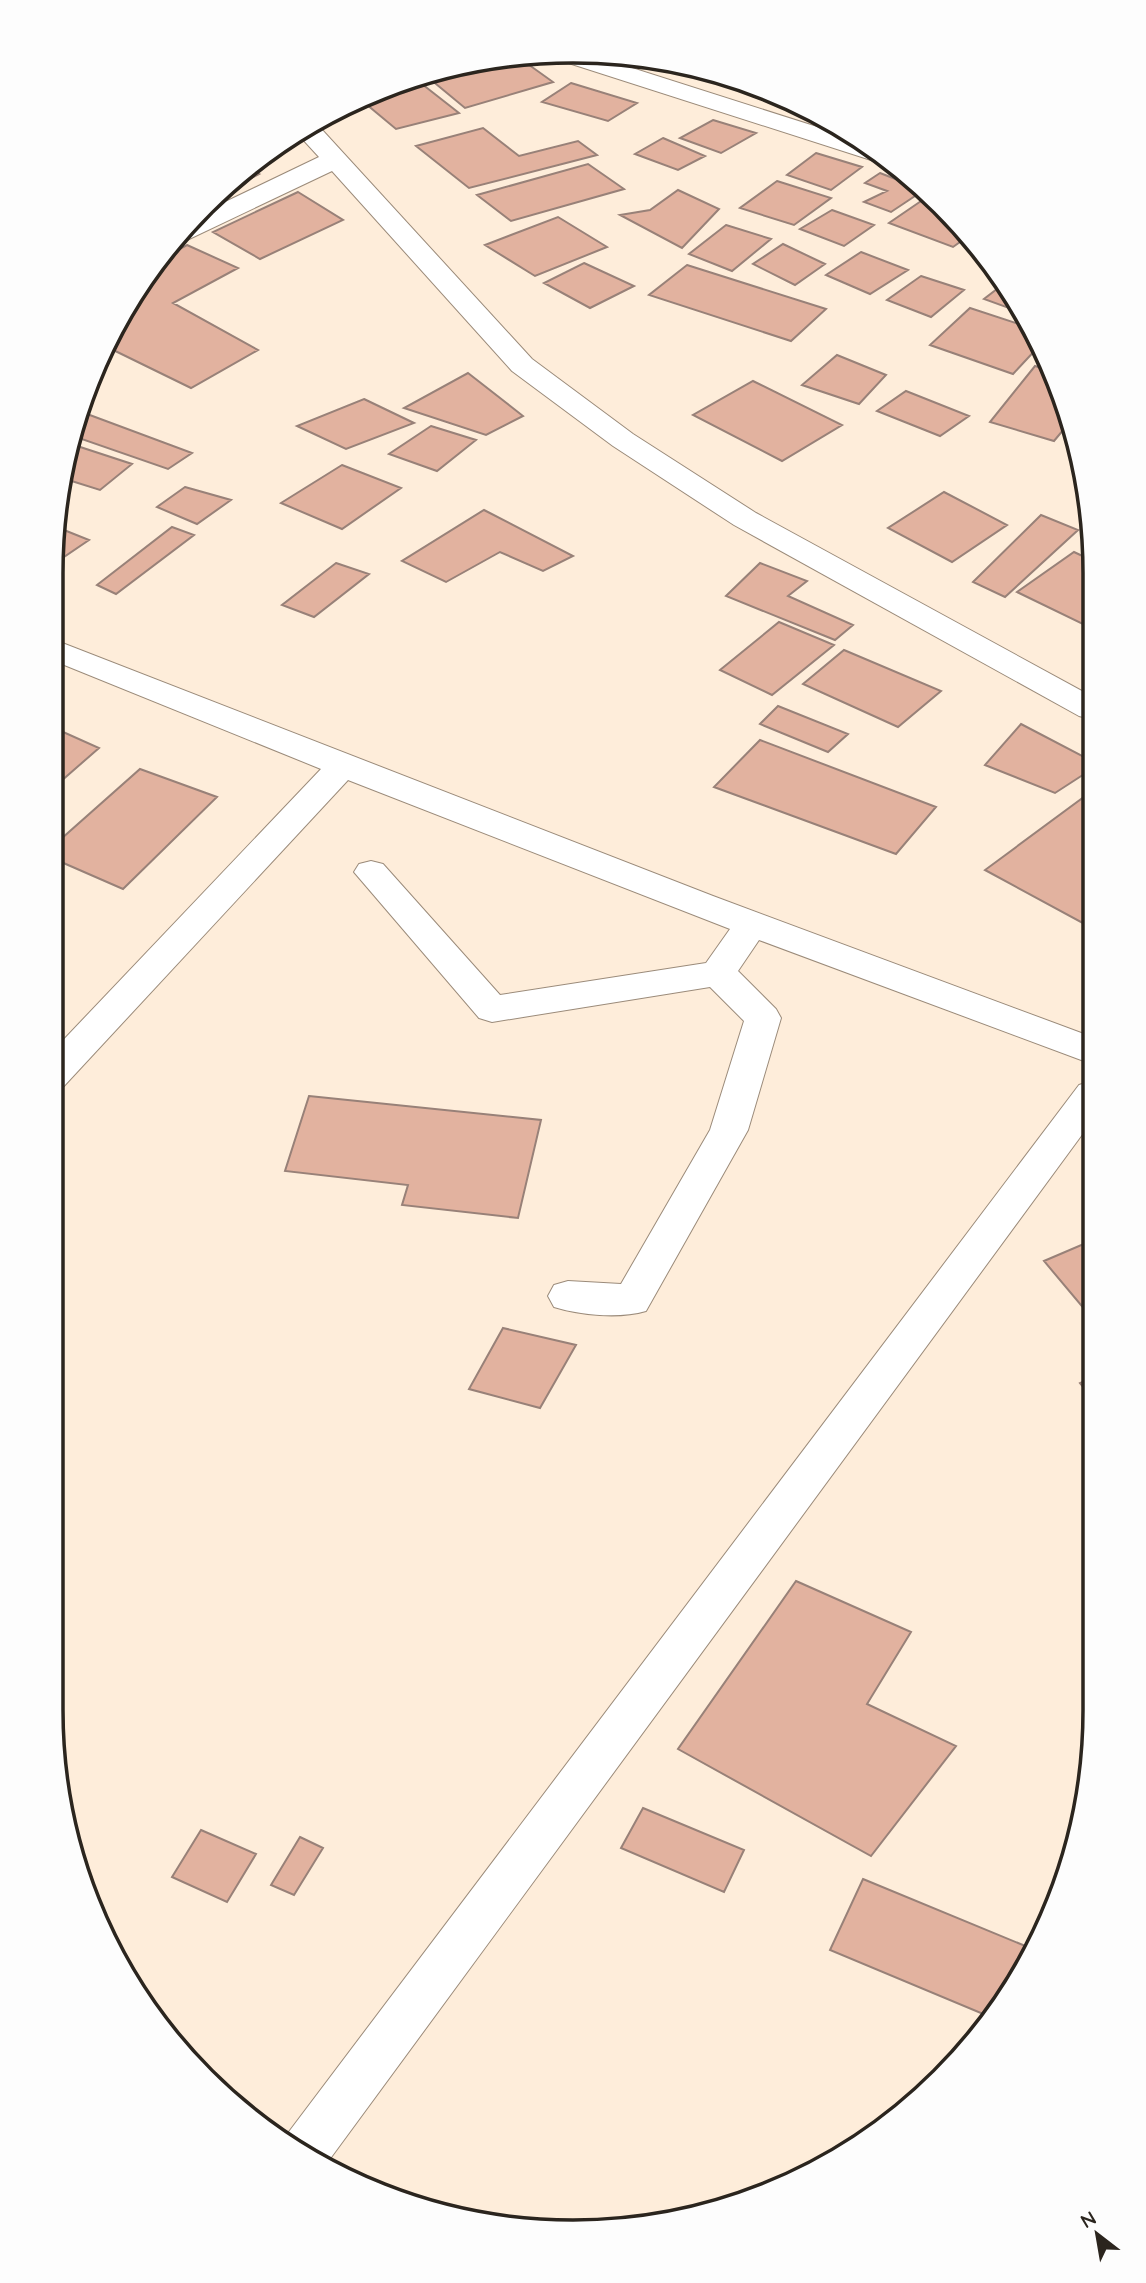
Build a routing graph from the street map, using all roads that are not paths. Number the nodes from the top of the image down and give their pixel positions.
1 (596, 64) edge
2 (313, 134) edge
3 (848, 144) edge
4 (336, 159) junction
5 (203, 222) edge
6 (63, 653) edge
7 (1083, 705) edge
8 (342, 766) junction
9 (371, 872) dead end
10 (751, 924) junction
11 (718, 973) junction
12 (1083, 1048) edge
13 (63, 1064) edge
14 (1083, 1106) edge
15 (568, 1296) dead end
16 (309, 2146) edge

1 - 3 street
2 - 4 street
4 - 5 street
4 - 7 street
6 - 8 street
8 - 10 street
8 - 13 street
9 - 11 street
10 - 11 street
10 - 12 street
11 - 15 street
14 - 16 street

